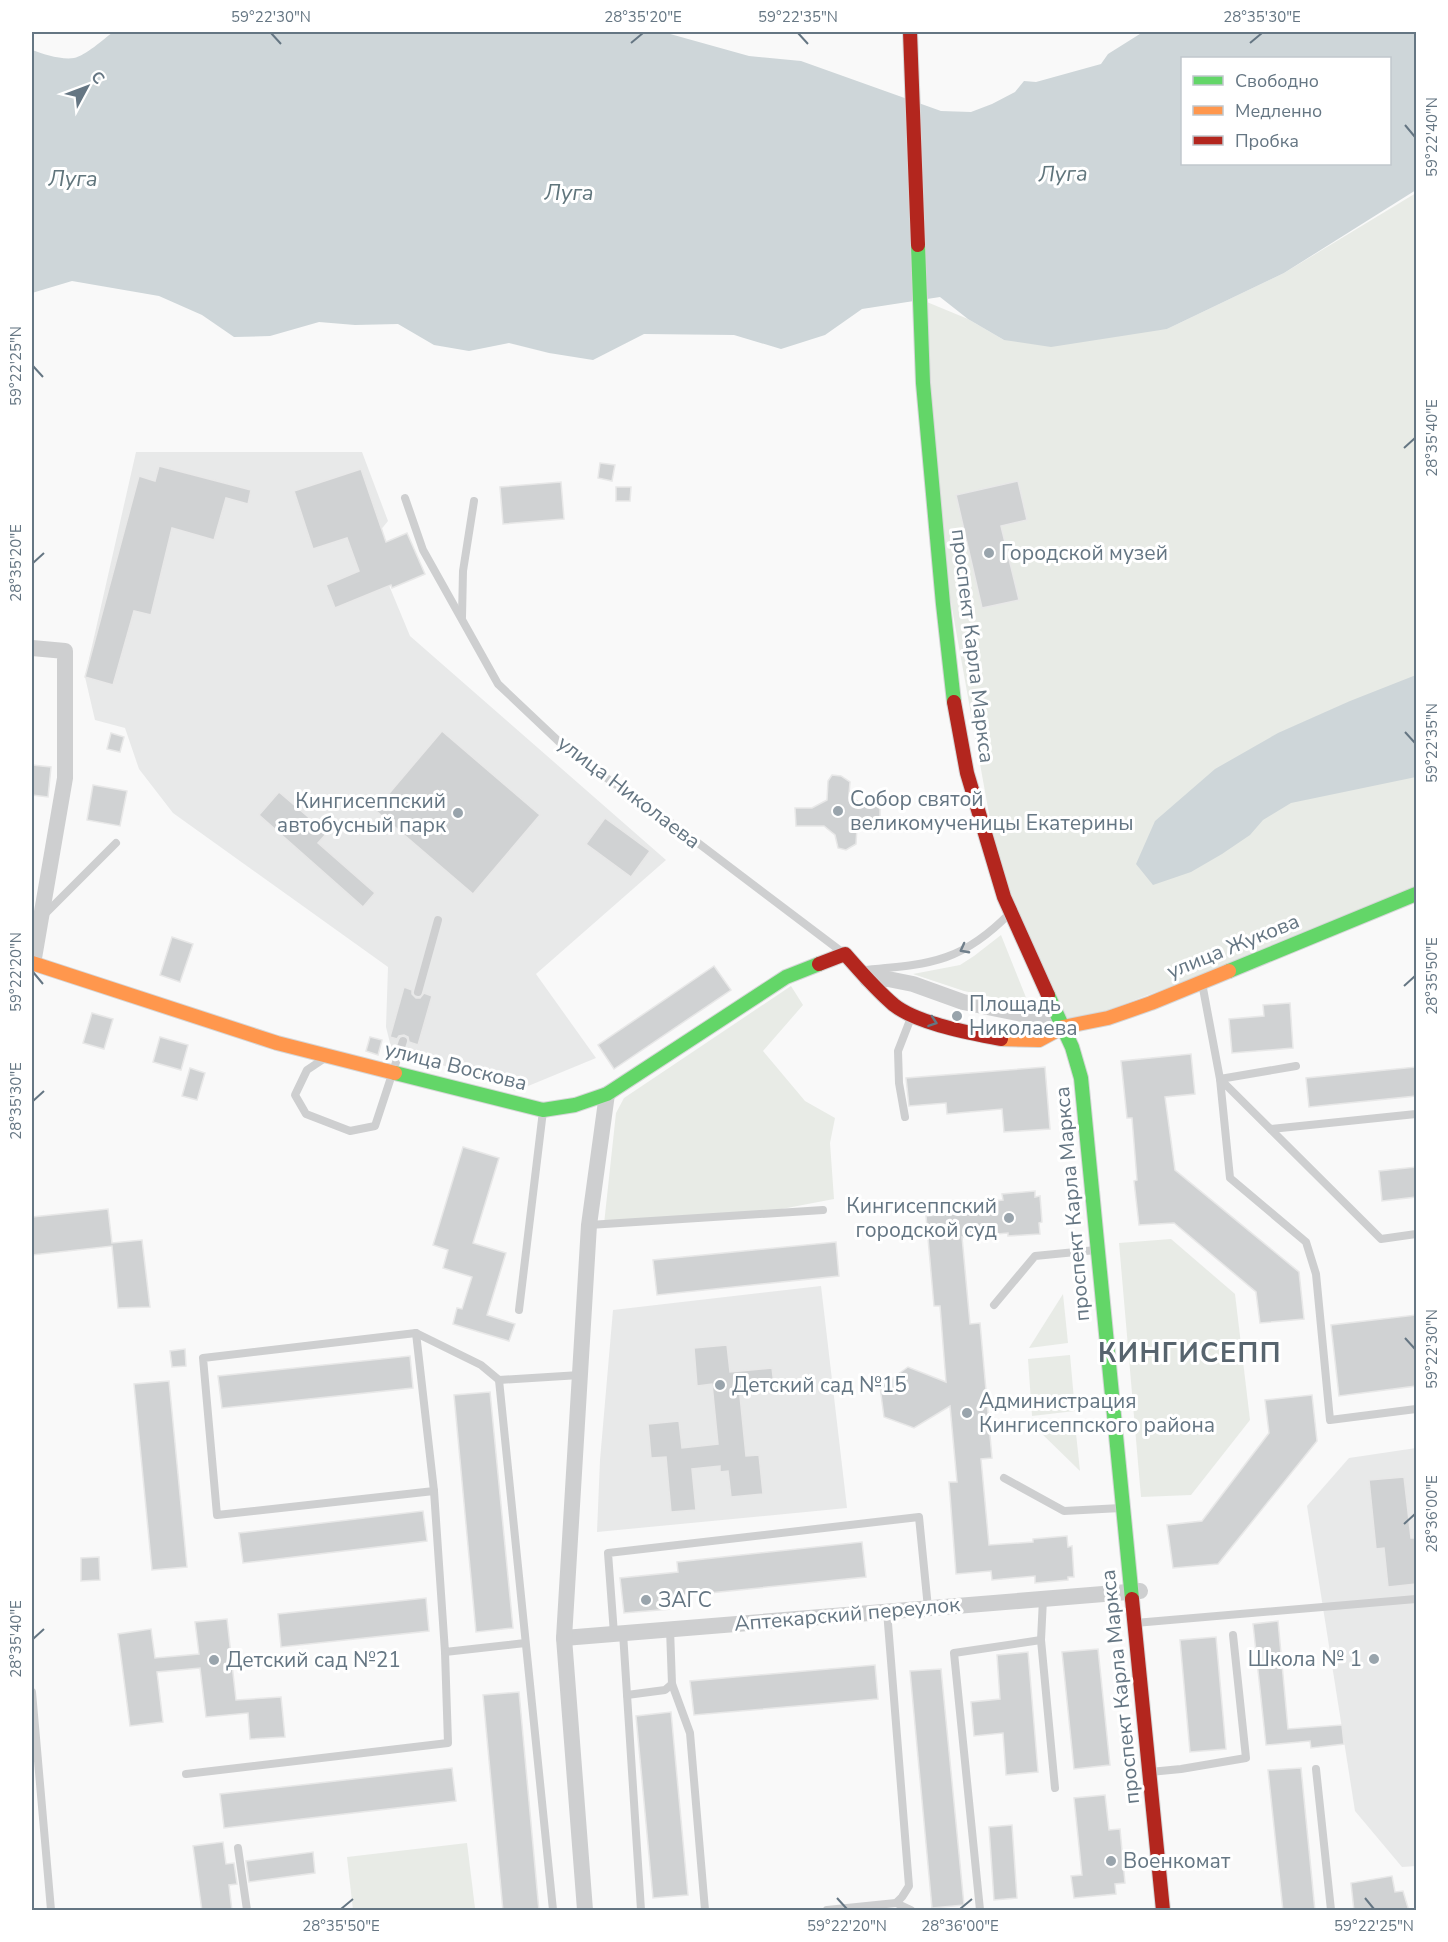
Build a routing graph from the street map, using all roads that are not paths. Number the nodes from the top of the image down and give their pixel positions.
1 (910, 32) edge
2 (405, 498) dead end
3 (474, 501) dead end
4 (462, 619) junction
5 (32, 648) edge
6 (116, 843) dead end
7 (1416, 894) edge
8 (1010, 913) junction
9 (41, 918) junction
10 (438, 920) dead end
11 (845, 954) junction
12 (32, 966) edge
13 (863, 975) junction
14 (1202, 983) junction
15 (418, 992) dead end
16 (912, 1015) junction
17 (1063, 1026) junction
18 (403, 1041) dead end
19 (328, 1056) junction
20 (1078, 1063) junction
21 (1296, 1066) dead end
22 (394, 1072) junction
23 (1220, 1079) junction
24 (607, 1094) junction
25 (543, 1110) junction
26 (1416, 1114) edge
27 (905, 1117) dead end
28 (1271, 1129) junction
29 (822, 1210) dead end
30 (589, 1225) junction
31 (1416, 1234) edge
32 (1097, 1250) junction
33 (994, 1305) dead end
34 (519, 1310) dead end
35 (416, 1333) junction
36 (580, 1375) junction
37 (499, 1380) junction
38 (1416, 1409) edge
39 (1004, 1478) dead end
40 (434, 1491) junction
41 (1123, 1508) junction
42 (1136, 1591) junction
43 (1042, 1599) junction
44 (1416, 1599) edge
45 (928, 1608) junction
46 (887, 1611) junction
47 (1139, 1623) junction
48 (670, 1629) junction
49 (618, 1634) junction
50 (1233, 1635) dead end
51 (564, 1638) junction
52 (1041, 1640) junction
53 (525, 1642) junction
54 (445, 1652) junction
55 (672, 1684) junction
56 (32, 1692) edge
57 (627, 1695) junction
58 (1316, 1769) dead end
59 (1154, 1771) junction
60 (186, 1774) dead end
61 (1055, 1788) dead end
62 (238, 1848) dead end
63 (896, 1903) junction
64 (51, 1911) edge
65 (247, 1911) edge
66 (553, 1911) edge
67 (585, 1911) edge
68 (641, 1911) edge
69 (705, 1911) edge
70 (827, 1911) edge
71 (911, 1911) edge
72 (980, 1911) edge
73 (1163, 1911) edge
74 (1173, 1911) edge
75 (1331, 1911) edge

1 - 8 main road, проспект Карла Маркса
2 - 4 lane, улица Николаева
3 - 4 lane
4 - 11 lane, улица Николаева
5 - 9 street
6 - 9 lane
7 - 14 main road, улица Жукова
8 -> 13 lane
8 - 17 main road, проспект Карла Маркса
9 - 12 street
10 - 15 lane
11 - 13 main road, улица Жукова
11 - 24 main road, улица Воскова
12 - 19 main road, улица Воскова
13 - 16 main road, улица Жукова
13 - 17 street
14 - 17 main road, улица Жукова
14 - 23 lane
16 -> 17 main road, улица Жукова
16 - 27 lane
17 - 20 main road, проспект Карла Маркса
18 - 22 lane
19 - 22 main road, улица Воскова
19 - 22 lane
20 - 32 main road, проспект Карла Маркса
20 - 42 main road
21 - 23 lane
22 - 25 main road, улица Воскова
23 - 28 lane
23 - 38 lane
24 - 25 main road, улица Воскова
24 - 30 street
25 - 34 lane
26 - 28 lane
28 - 31 lane
29 - 30 lane
30 - 36 street
32 - 33 lane
32 - 41 main road, проспект Карла Маркса
35 - 37 lane
35 - 40 lane
35 - 40 lane
36 - 37 lane
36 - 51 street
37 - 53 lane
39 - 41 lane
40 - 54 lane
41 - 42 main road, проспект Карла Маркса
42 - 43 street, Аптекарский переулок
42 - 47 main road, проспект Карла Маркса
43 - 45 street, Аптекарский переулок
43 - 52 lane
44 - 47 lane
45 - 46 street, Аптекарский переулок
45 - 49 lane
46 - 48 street, Аптекарский переулок
46 - 63 lane
47 - 59 main road, проспект Карла Маркса
48 - 49 street, Аптекарский переулок
48 - 55 lane
49 - 51 street, Аптекарский переулок
49 - 57 lane
50 - 59 lane
51 - 67 street
52 - 61 lane
52 - 72 lane
53 - 54 lane
53 - 66 lane
54 - 60 lane
55 - 57 lane
55 - 69 lane
56 - 64 lane
57 - 68 lane
58 - 75 lane
59 - 73 main road, проспект Карла Маркса
59 - 74 main road
62 - 65 lane
63 - 70 lane
63 - 71 lane

